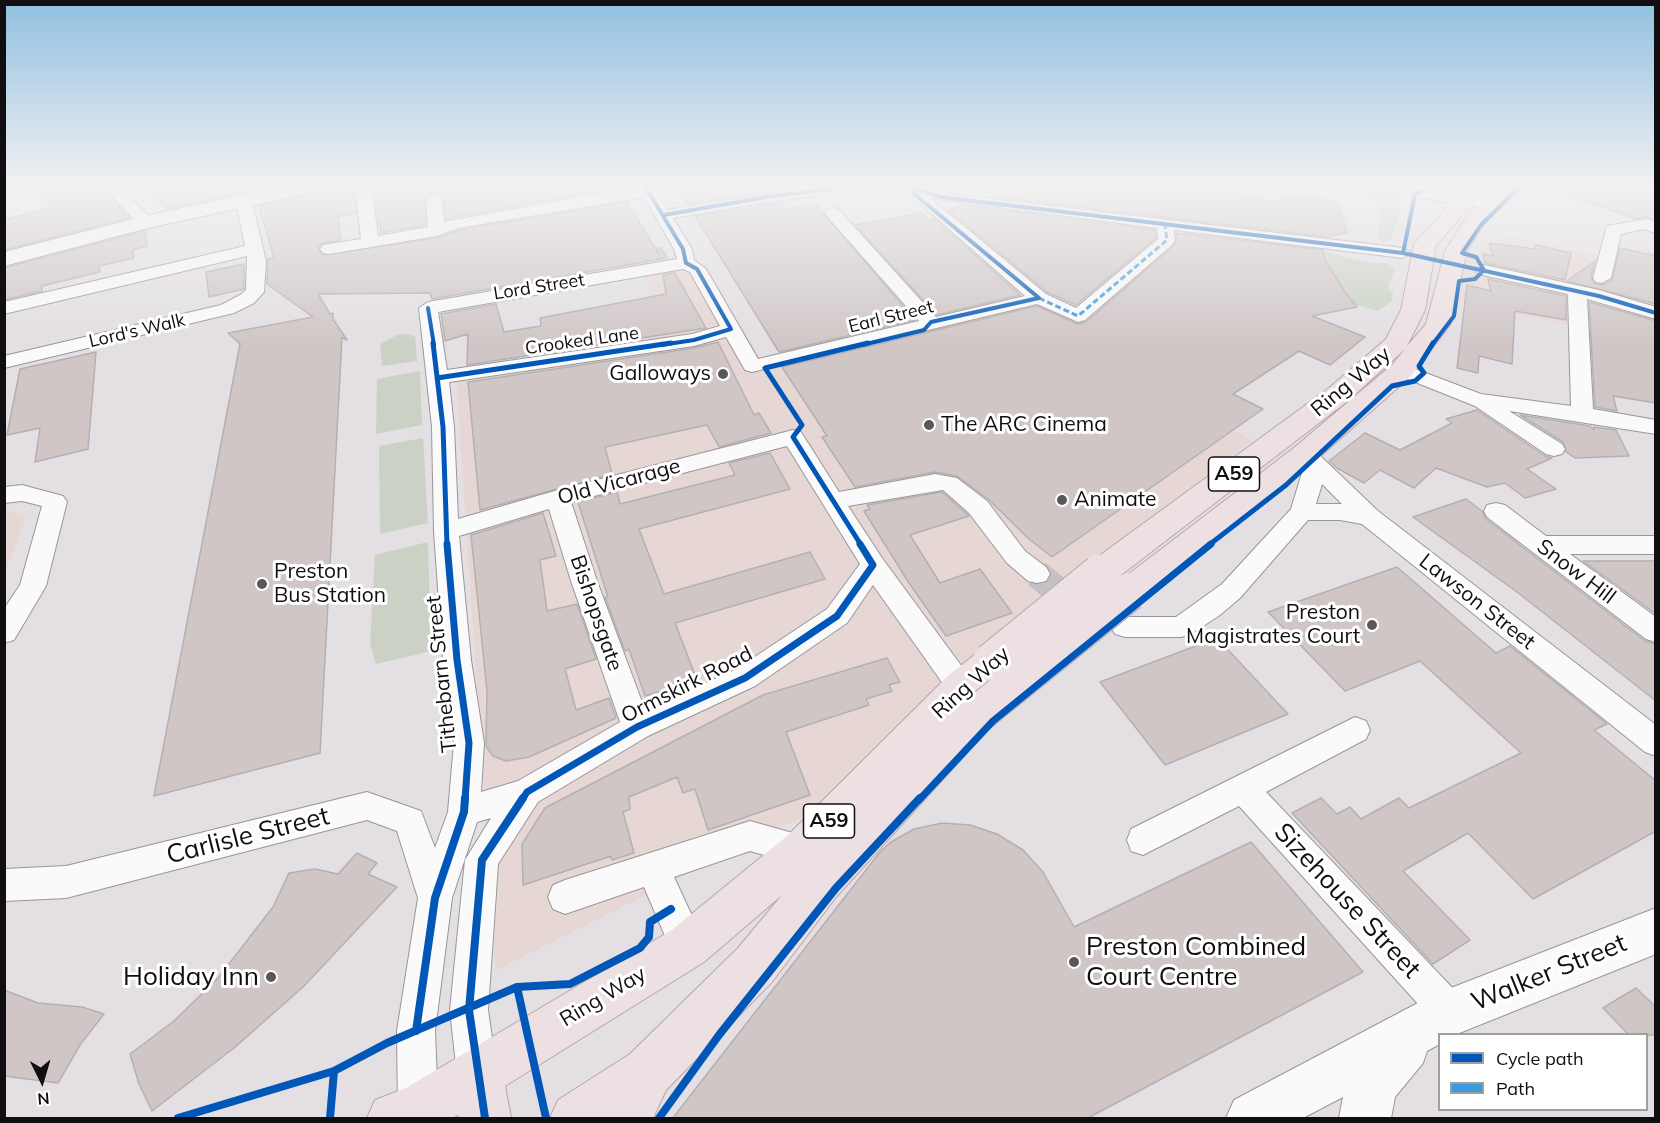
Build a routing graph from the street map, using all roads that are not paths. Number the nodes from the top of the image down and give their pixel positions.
1 (82, 238) edge
2 (252, 238) edge
3 (370, 238) edge
4 (392, 238) edge
5 (677, 238) edge
6 (856, 238) edge
7 (968, 238) edge
8 (1167, 238) edge
9 (1296, 238) edge
10 (1432, 238) edge
11 (1464, 238) edge
12 (1611, 238) edge
13 (370, 242) junction
14 (255, 249) junction
15 (329, 249) dead end
16 (1402, 253) dead end
17 (4, 259) edge
18 (686, 263) junction
19 (1484, 270) dead end
20 (1602, 278) dead end
21 (1577, 291) junction
22 (1039, 298) junction
23 (4, 308) edge
24 (428, 308) joint
25 (1656, 313) edge
26 (931, 322) junction
27 (731, 329) junction
28 (4, 362) edge
29 (1402, 370) junction
30 (437, 378) junction
31 (1477, 400) junction
32 (1582, 414) junction
33 (1656, 428) edge
34 (1554, 449) dead end
35 (1311, 459) junction
36 (4, 495) edge
37 (558, 498) junction
38 (832, 501) junction
39 (1496, 511) dead end
40 (1302, 512) junction
41 (1369, 518) junction
42 (446, 531) junction
43 (1540, 545) junction
44 (1656, 545) edge
45 (873, 565) junction
46 (1038, 574) tunnel mouth
47 (1114, 583) junction
48 (1125, 627) dead end
49 (1656, 632) edge
50 (4, 633) edge
51 (977, 688) junction
52 (638, 727) junction
53 (1355, 730) dead end
54 (1656, 743) edge
55 (1243, 789) junction
56 (527, 792) junction
57 (464, 812) junction
58 (1143, 840) dead end
59 (801, 849) junction
60 (653, 869) junction
61 (4, 885) edge
62 (565, 897) dead end
63 (435, 898) junction
64 (1656, 931) edge
65 (688, 946) junction
66 (1434, 1021) junction
67 (648, 1072) junction
68 (481, 1096) edge
69 (1275, 1114) edge
70 (410, 1116) edge
71 (576, 1119) edge
72 (627, 1119) edge
73 (1365, 1119) edge

1 - 17 street
2 - 14 street
3 - 13 street
4 - 13 street
5 - 18 street
6 - 26 street
7 - 22 street
8 - 22 street
9 - 16 street
10 - 47 highway, Ring Way / A59
11 - 29 highway, Ring Way / A59
12 - 20 street
13 - 15 street
14 - 23 street
14 - 28 street, Lord's Walk
18 - 24 street, Lord Street
18 - 27 street
19 - 21 street
21 - 25 street
21 - 32 street
22 - 26 street, Earl Street
24 - 30 street, Tithebarn Street
26 - 27 street, Earl Street
27 - 30 street, Crooked Lane
29 - 31 street
29 - 35 highway, Ring Way / A59
30 - 42 street, Tithebarn Street
31 - 32 street
31 - 34 street
32 - 33 street
35 - 40 street
35 - 41 street, Lawson Street
35 - 47 highway, Ring Way / A59
36 - 50 street
37 - 38 street, Old Vicarage
37 - 42 street, Old Vicarage
37 - 52 street, Bishopsgate
38 - 45 street
38 - 46 street
39 - 43 street, Snow Hill
40 - 41 street
40 - 48 street
41 - 54 street, Lawson Street
42 - 57 street, Tithebarn Street
43 - 44 street
43 - 49 street, Snow Hill
45 - 51 street
45 - 52 street, Ormskirk Road
47 - 51 highway, Ring Way / A59, bridge
47 - 51 highway, Ring Way / A59, bridge
51 - 59 highway, Ring Way / A59
51 - 67 highway, Ring Way / A59
52 - 56 street, Ormskirk Road
53 - 55 street
55 - 58 street
55 - 66 street, Sizehouse Street
56 - 57 street, Ormskirk Road
56 - 68 street
57 - 63 street, Tithebarn Street
59 - 60 street
59 - 65 highway, Ring Way / A59
60 - 62 street
60 - 65 street
61 - 63 street, Carlisle Street
63 - 70 street, Tithebarn Street
64 - 66 street, Walker Street
65 - 68 highway, Ring Way / A59
66 - 69 street, Walker Street
66 - 73 street
67 - 71 highway, Ring Way / A59
67 - 72 highway, Ring Way / A59
68 - 70 highway, Ring Way / A59

